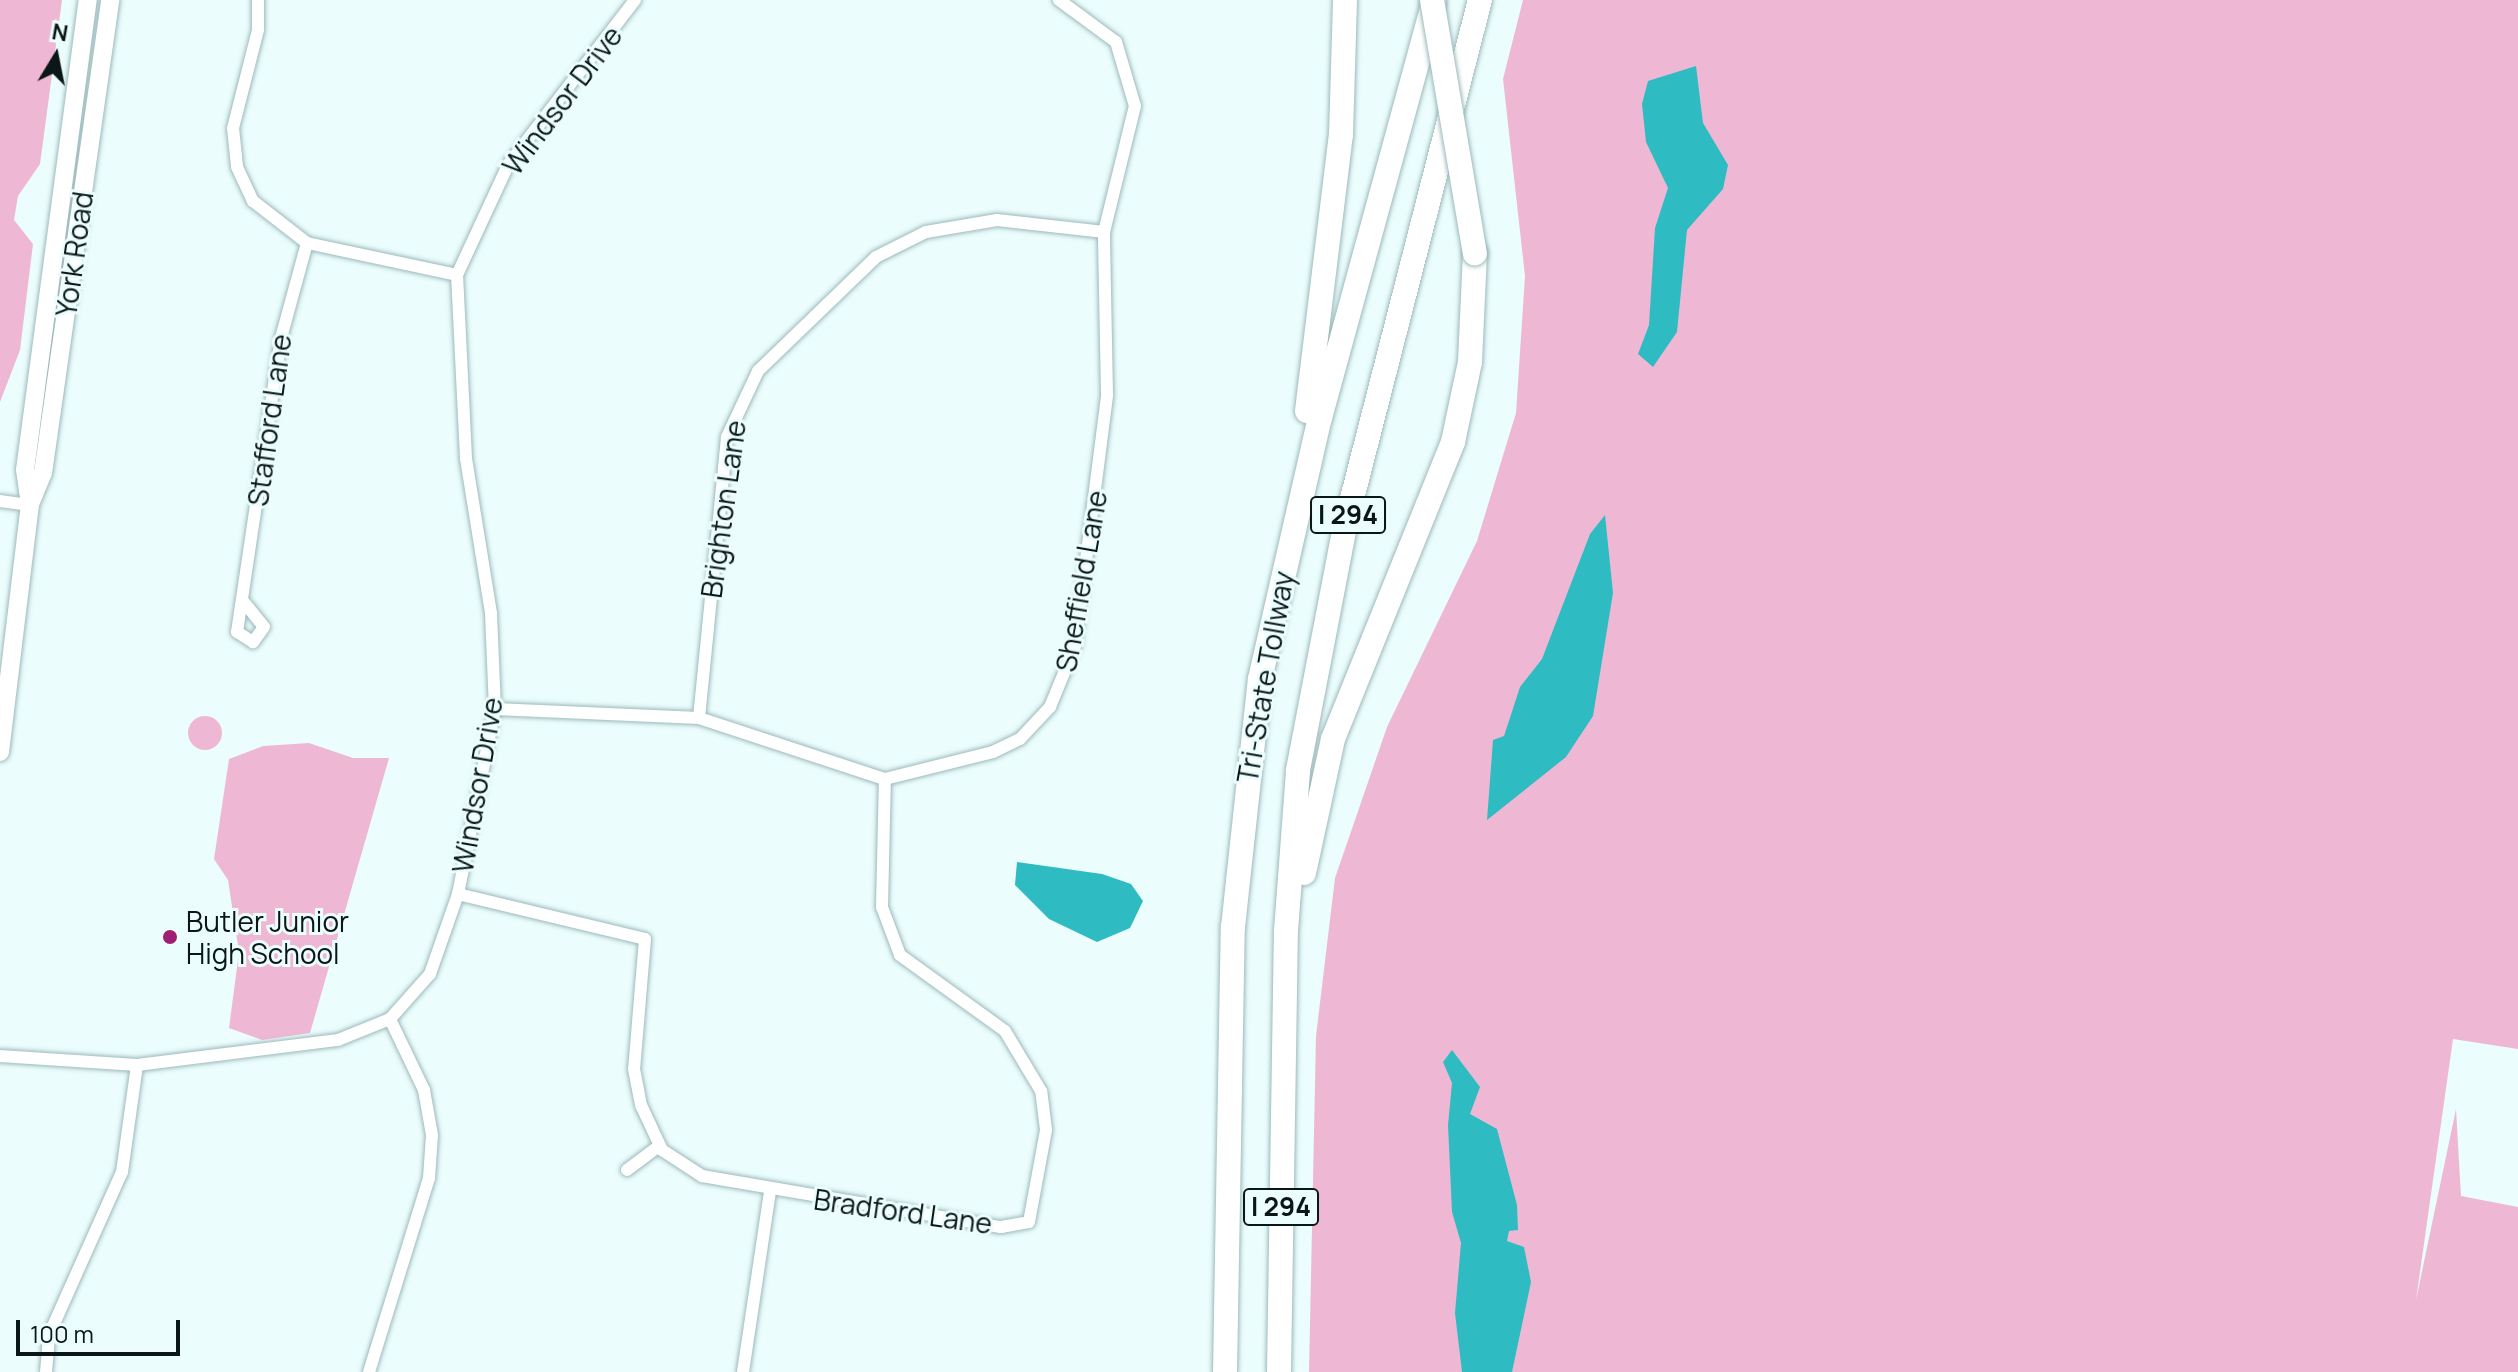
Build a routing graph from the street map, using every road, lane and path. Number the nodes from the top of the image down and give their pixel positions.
1 (88, 0) edge
2 (110, 0) edge
3 (258, 0) edge
4 (635, 0) edge
5 (1059, 0) edge
6 (1345, 0) edge
7 (1433, 0) edge
8 (1480, 0) edge
9 (1104, 232) junction
10 (307, 243) junction
11 (457, 275) junction
12 (0, 501) edge
13 (30, 505) junction
14 (1276, 598) junction
15 (243, 601) dead end
16 (495, 709) junction
17 (699, 718) junction
18 (0, 752) edge
19 (885, 779) junction
20 (458, 894) junction
21 (390, 1019) junction
22 (1284, 1042) junction
23 (0, 1056) edge
24 (137, 1065) junction
25 (659, 1146) junction
26 (627, 1170) dead end
27 (770, 1192) junction
28 (46, 1372) edge
29 (369, 1372) edge
30 (743, 1372) edge
31 (1225, 1372) edge
32 (1279, 1372) edge

1 - 13 main road, York Road
2 - 13 main road, York Road
3 - 10 street
4 - 11 street, Windsor Drive
5 - 9 street, Sheffield Lane
6 - 14 highway
7 - 14 highway, Tri-State Tollway / I 294
7 - 22 highway, bridge
8 - 22 highway, Tri-State Tollway / I 294
9 - 17 street, Brighton Lane
9 - 19 street, Sheffield Lane
10 - 11 street
10 - 15 street, Stafford Lane
11 - 16 street, Windsor Drive
12 - 13 street
13 - 18 main road, York Road
14 - 31 highway, Tri-State Tollway / I 294
16 - 17 street
16 - 20 street, Windsor Drive
17 - 19 street
19 - 27 street, Bradford Lane
20 - 21 street, Windsor Drive
20 - 25 street
21 - 24 street, Windsor Drive
21 - 29 street
22 - 32 highway, Tri-State Tollway / I 294
23 - 24 street, Windsor Drive
24 - 28 street
25 - 26 street
25 - 27 street, Bradford Lane
27 - 30 street

